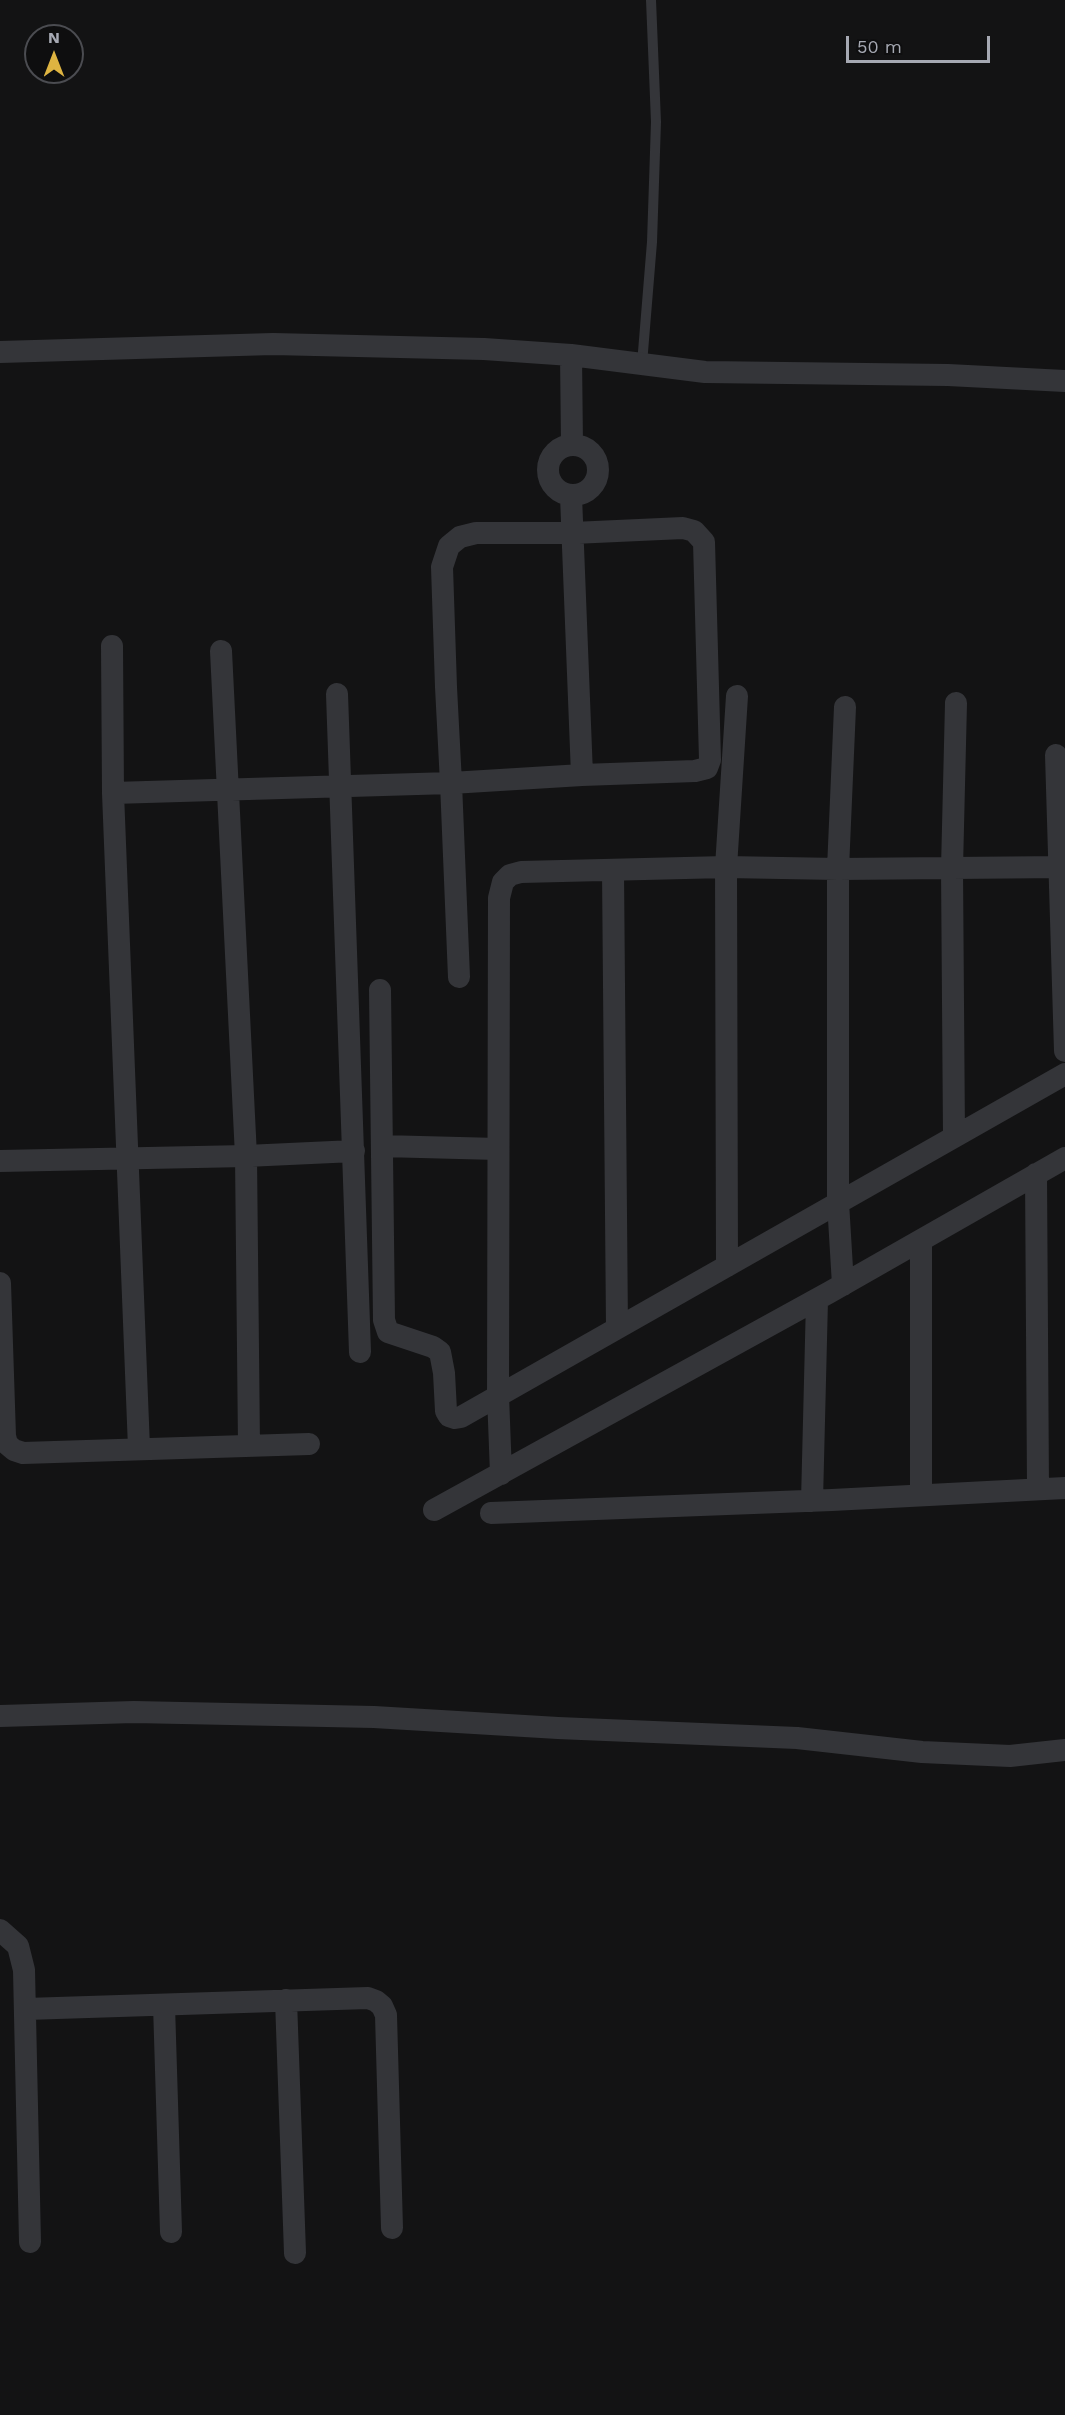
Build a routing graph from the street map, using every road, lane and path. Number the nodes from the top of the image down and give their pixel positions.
1 (651, 0) edge
2 (0, 352) edge
3 (572, 355) junction
4 (642, 364) junction
5 (1065, 381) edge
6 (572, 445) junction
7 (571, 496) junction
8 (573, 533) junction
9 (112, 646) dead end
10 (220, 651) dead end
11 (337, 694) dead end
12 (737, 696) dead end
13 (956, 703) dead end
14 (845, 707) dead end
15 (1056, 755) dead end
16 (582, 775) junction
17 (451, 783) junction
18 (341, 787) junction
19 (228, 791) junction
20 (114, 793) junction
21 (726, 867) junction
22 (1062, 867) edge
23 (952, 868) junction
24 (838, 869) junction
25 (613, 871) junction
26 (459, 977) dead end
27 (380, 990) dead end
28 (1065, 1051) edge
29 (1065, 1074) edge
30 (954, 1137) junction
31 (382, 1146) junction
32 (498, 1149) junction
33 (354, 1151) junction
34 (246, 1156) junction
35 (1065, 1158) edge
36 (127, 1159) junction
37 (0, 1161) edge
38 (1036, 1174) junction
39 (838, 1202) junction
40 (921, 1241) junction
41 (727, 1266) junction
42 (0, 1283) edge
43 (843, 1285) junction
44 (816, 1300) junction
45 (617, 1328) junction
46 (360, 1352) dead end
47 (498, 1395) junction
48 (309, 1444) dead end
49 (249, 1446) junction
50 (139, 1448) junction
51 (501, 1474) junction
52 (1065, 1488) edge
53 (1038, 1489) junction
54 (921, 1494) junction
55 (812, 1501) junction
56 (434, 1510) dead end
57 (491, 1513) dead end
58 (0, 1716) edge
59 (1065, 1750) edge
60 (0, 1930) edge
61 (286, 2000) junction
62 (164, 2005) junction
63 (26, 2009) junction
64 (392, 2228) dead end
65 (171, 2232) dead end
66 (30, 2241) dead end
67 (295, 2253) dead end

1 - 4 lane
2 - 3 street
3 - 4 street
3 - 6 street
4 - 5 street
6 - 7 street
6 - 7 street
7 - 8 street
8 - 16 street
8 - 16 street
8 - 17 street
9 - 20 street
10 - 19 street
11 - 18 street
12 - 21 street
13 - 23 street
14 - 24 street
15 - 22 street
16 - 17 street
17 - 18 street
17 - 26 street
18 - 19 street
18 - 33 street
19 - 20 street
19 - 34 street
20 - 36 street
21 - 24 street
21 - 25 street
21 - 41 street
22 - 23 street
22 - 28 street
23 - 24 street
23 - 30 street
24 - 39 street
25 - 32 street
25 - 45 street
27 - 31 street
29 - 30 street
30 - 39 street
31 - 32 street
31 - 47 street
32 - 47 street
33 - 34 street
33 - 46 street
34 - 36 street
34 - 49 street
35 - 38 street
36 - 37 street
36 - 50 street
38 - 40 street
38 - 53 street
39 - 41 street
39 - 43 street
40 - 43 street
40 - 54 street
41 - 45 street
42 - 50 street
43 - 44 street
44 - 51 street
44 - 55 street
45 - 47 street
47 - 51 street
48 - 49 street
49 - 50 street
51 - 56 street
52 - 53 street
53 - 54 street
54 - 55 street
55 - 57 street
58 - 59 street
60 - 63 street
61 - 62 street
61 - 64 street
61 - 67 street
62 - 63 street
62 - 65 street
63 - 66 street

